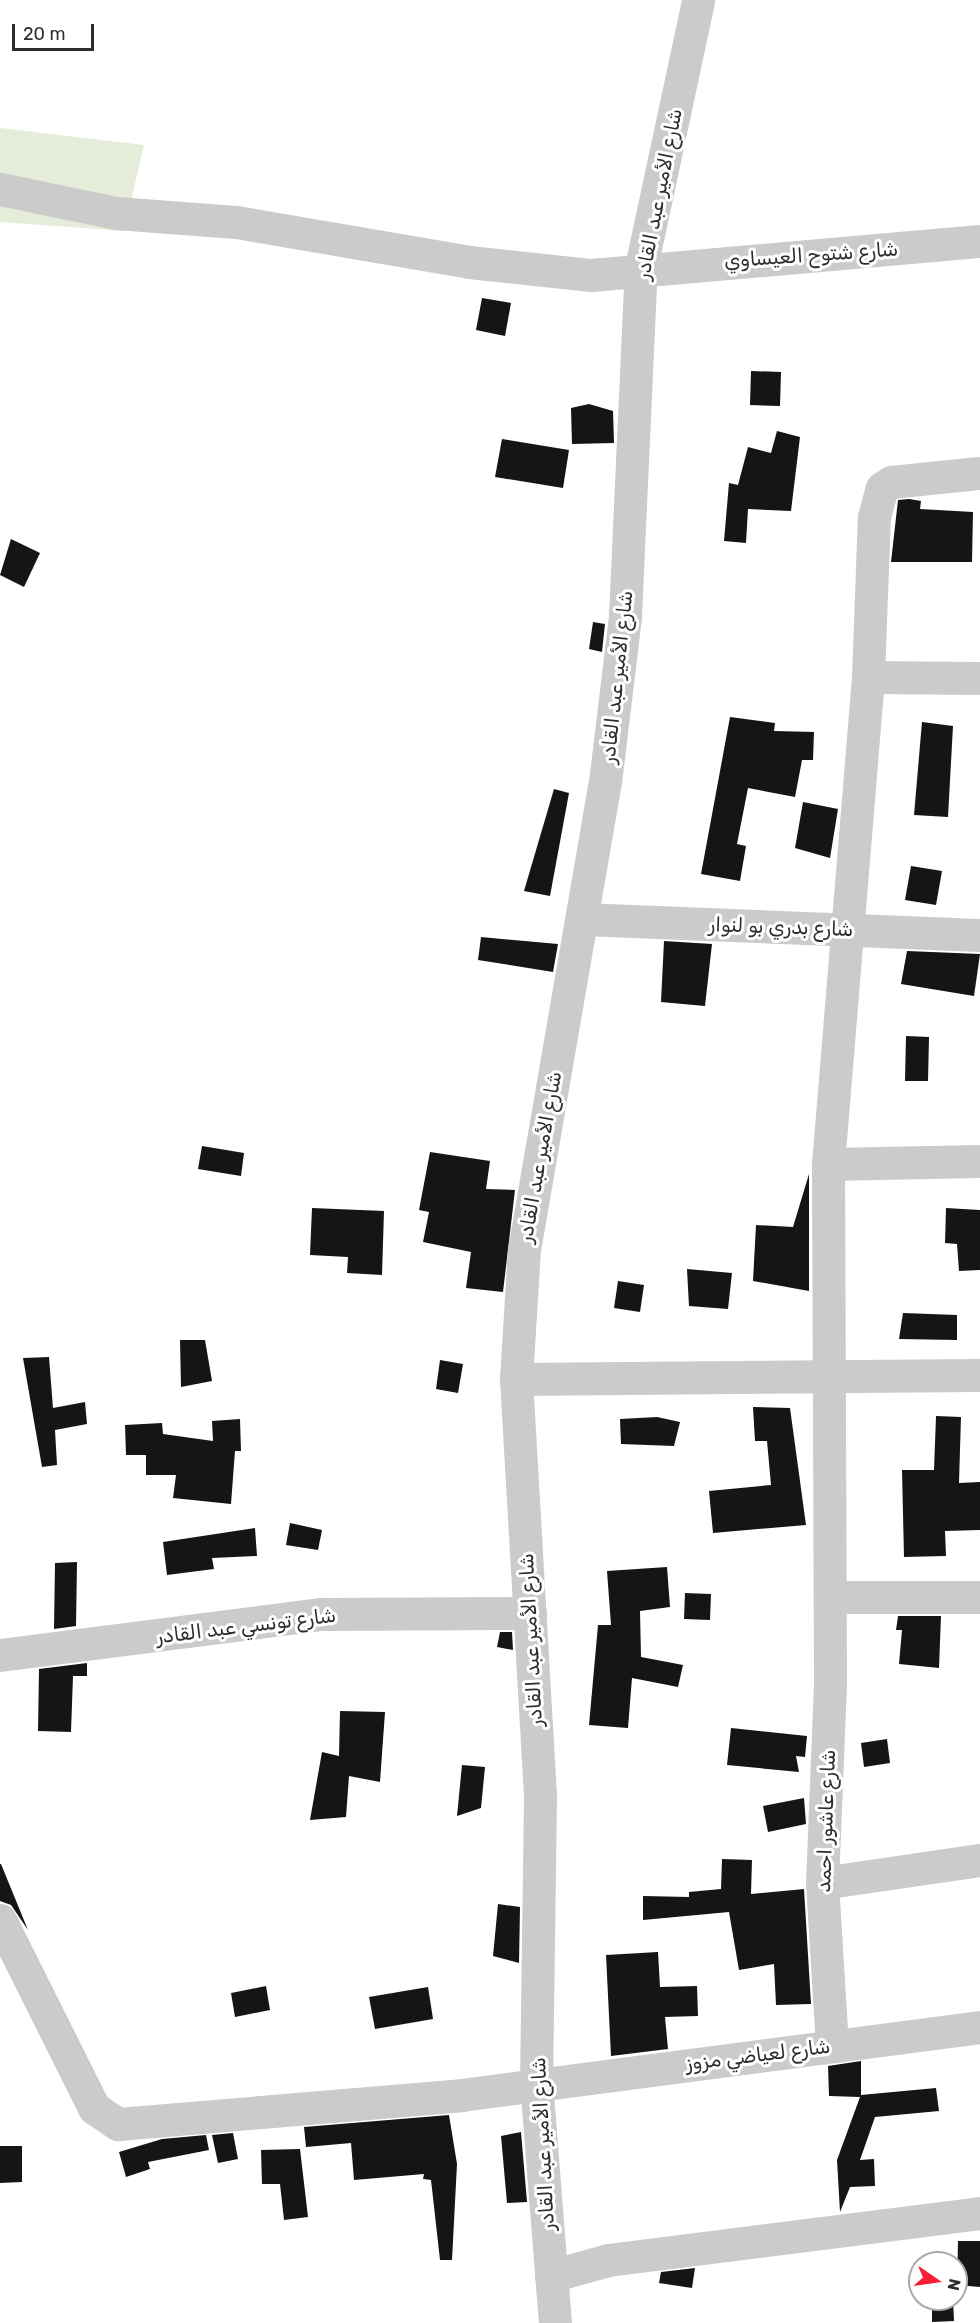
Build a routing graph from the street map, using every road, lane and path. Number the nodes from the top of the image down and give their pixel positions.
1 (698, 0) edge
2 (0, 189) edge
3 (980, 241) edge
4 (641, 267) junction
5 (980, 473) edge
6 (868, 677) junction
7 (980, 678) edge
8 (582, 919) junction
9 (848, 929) junction
10 (980, 935) edge
11 (980, 1161) edge
12 (828, 1164) junction
13 (980, 1375) edge
14 (832, 1377) junction
15 (516, 1379) junction
16 (831, 1597) junction
17 (980, 1597) edge
18 (530, 1613) junction
19 (0, 1655) edge
20 (980, 1860) edge
21 (822, 1883) junction
22 (0, 1920) edge
23 (980, 2027) edge
24 (832, 2046) junction
25 (536, 2085) junction
26 (980, 2213) edge
27 (551, 2276) junction
28 (555, 2323) edge

1 - 4 street, شارع الأمير عبد القادر
2 - 4 street, شارع شتوح العيساوي
3 - 4 street, شارع شتوح العيساوي
4 - 8 street, شارع الأمير عبد القادر
5 - 6 street, شارع عاشور احمد
6 - 7 street
6 - 9 street, شارع عاشور احمد
8 - 9 street, شارع بدري بو لنوار
8 - 15 street, شارع الأمير عبد القادر
9 - 10 street, شارع بدري بو لنوار
9 - 12 street, شارع عاشور احمد
11 - 12 street
12 - 14 street, شارع عاشور احمد
13 - 14 street
14 - 15 street
14 - 16 street, شارع عاشور احمد
15 - 18 street, شارع الأمير عبد القادر
16 - 17 street
16 - 21 street, شارع عاشور احمد
18 - 19 street, شارع تونسي عبد القادر
18 - 25 street, شارع الأمير عبد القادر
20 - 21 street
21 - 24 street, شارع عاشور احمد
22 - 25 street, شارع لعياضي مزوز
23 - 24 street, شارع لعياضي مزوز
24 - 25 street, شارع لعياضي مزوز
25 - 27 street, شارع الأمير عبد القادر
26 - 27 street
27 - 28 street, شارع الأمير عبد القادر

